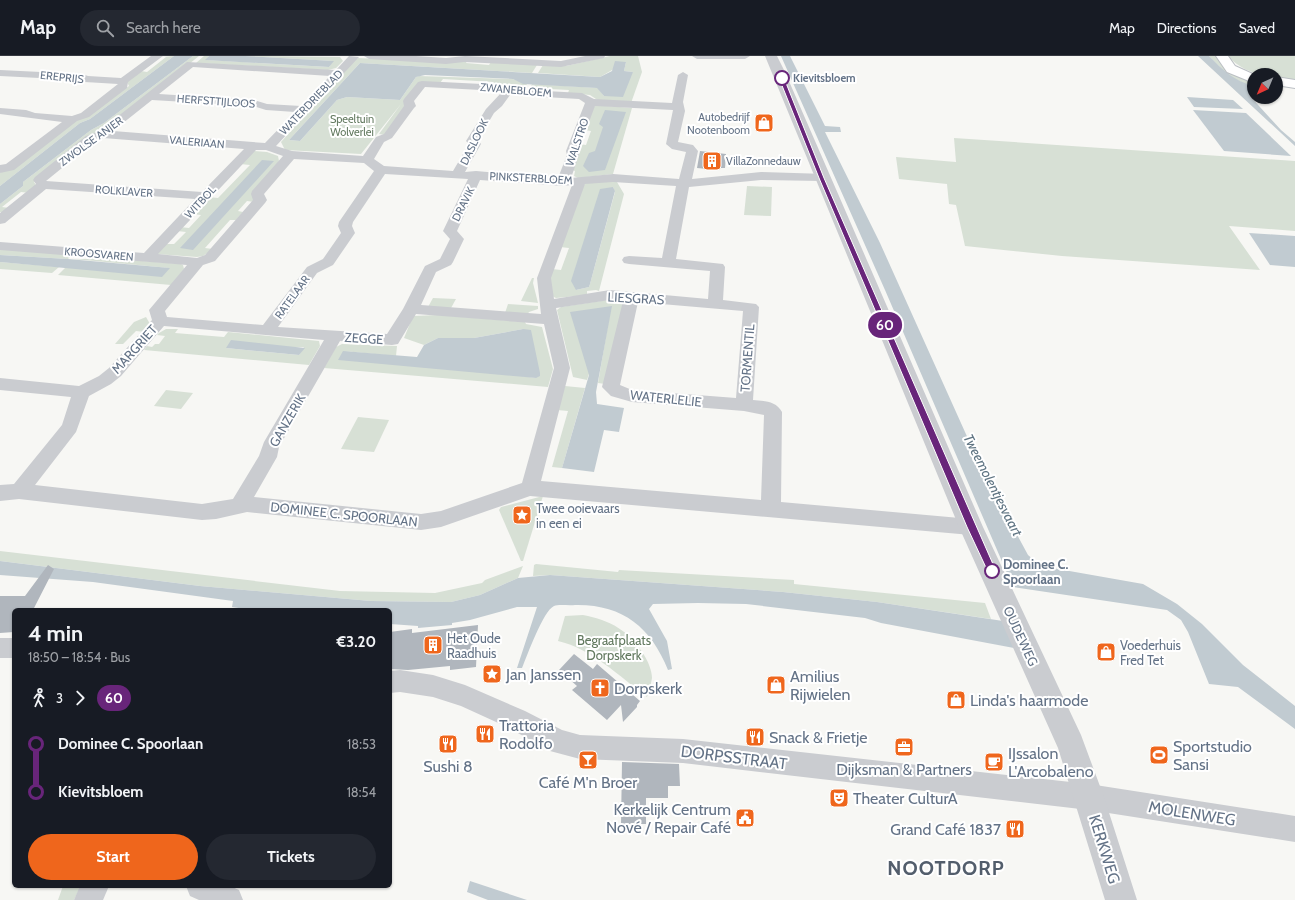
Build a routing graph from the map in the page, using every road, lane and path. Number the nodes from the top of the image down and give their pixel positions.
1 (158, 56) edge
2 (342, 56) edge
3 (357, 56) edge
4 (369, 56) edge
5 (600, 56) edge
6 (697, 56) edge
7 (745, 56) edge
8 (771, 56) edge
9 (541, 59) edge
10 (1225, 59) edge
11 (1247, 71) edge
12 (0, 73) edge
13 (339, 73) junction
14 (683, 75) dead end
15 (1247, 76) edge
16 (124, 81) junction
17 (1283, 82) edge
18 (1283, 84) edge
19 (1295, 85) edge
20 (507, 92) junction
21 (150, 97) junction
22 (591, 102) junction
23 (678, 107) junction
24 (304, 109) junction
25 (0, 111) edge
26 (73, 119) junction
27 (102, 134) junction
28 (252, 147) junction
29 (268, 147) junction
30 (291, 155) junction
31 (367, 160) junction
32 (0, 169) edge
33 (381, 170) junction
34 (458, 174) junction
35 (476, 175) junction
36 (822, 178) junction
37 (580, 181) junction
38 (563, 182) junction
39 (684, 183) junction
40 (43, 186) junction
41 (206, 196) junction
42 (0, 220) edge
43 (0, 246) edge
44 (147, 258) junction
45 (629, 260) dead end
46 (198, 262) junction
47 (668, 263) junction
48 (632, 297) junction
49 (715, 304) junction
50 (411, 309) junction
51 (549, 312) junction
52 (160, 321) junction
53 (267, 331) junction
54 (335, 336) junction
55 (0, 384) edge
56 (81, 392) junction
57 (744, 405) junction
58 (530, 488) junction
59 (9, 492) edge
60 (240, 504) junction
61 (771, 509) junction
62 (971, 527) junction
63 (0, 648) edge
64 (12, 648) edge
65 (392, 682) edge
66 (1089, 797) junction
67 (1295, 829) edge
68 (94, 888) edge
69 (204, 888) edge
70 (88, 900) edge
71 (229, 900) edge
72 (1121, 900) edge

1 - 16 street, ZWOLSE ANJER
2 - 3 street
3 - 13 street, WATERDRIEBLAD
4 - 9 street
5 - 9 street
6 - 7 street
8 - 36 street, OUDEWEG
10 - 11 main road
10 - 15 main road
12 - 16 street, EREPRIJS
13 - 21 street, ZWOLSE ANJER
13 - 24 street, WATERDRIEBLAD
14 - 23 street
16 - 26 street, ZWOLSE ANJER
17 - 19 main road
18 - 19 main road
20 - 22 street, ZWANEBLOEM
20 - 31 street, ZWANEBLOEM
20 - 34 street, DASLOOK
21 - 24 street, HERFSTTIJLOOS
21 - 27 street, ZWOLSE ANJER
22 - 23 street, ZWANEBLOEM
22 - 38 street, WALSTRO
23 - 39 street
24 - 29 street, WATERDRIEBLAD
25 - 26 street
26 - 32 street, ZWOLSE ANJER
27 - 28 street, VALERIAAN
27 - 40 street, ZWOLSE ANJER
28 - 29 street, VALERIAAN
28 - 41 street, WITBOL
29 - 30 street, VALERIAAN
30 - 31 street
30 - 46 street, MARGRIET
31 - 33 street
33 - 34 street, PINKSTERBLOEM
33 - 53 street, RATELAAR
34 - 35 street, PINKSTERBLOEM
35 - 38 street, PINKSTERBLOEM
35 - 50 street, DRAVIK
36 - 39 street, PINKSTERBLOEM
36 - 62 street, OUDEWEG
37 - 38 street, PINKSTERBLOEM
37 - 39 street, PINKSTERBLOEM
37 - 51 street
39 - 47 street
40 - 41 street, ROLKLAVER
40 - 42 street, ZWOLSE ANJER
41 - 44 street, WITBOL
43 - 44 street, KROOSVAREN
44 - 46 street, KROOSVAREN
45 - 47 street
46 - 52 street, MARGRIET
47 - 49 street
48 - 49 street, LIESGRAS
48 - 51 street, LIESGRAS
48 - 57 street, WATERLELIE
49 - 57 street, TORMENTIL
50 - 51 street
50 - 54 street, ZEGGE
51 - 58 street
52 - 53 street, ZEGGE
52 - 56 street, MARGRIET
53 - 54 street, ZEGGE
54 - 60 street, GANZERIK
55 - 56 street
56 - 59 street
57 - 61 street, TORMENTIL
58 - 60 street, DOMINEE C. SPOORLAAN
58 - 61 street, DOMINEE C. SPOORLAAN
59 - 60 street, DOMINEE C. SPOORLAAN
61 - 62 street, DOMINEE C. SPOORLAAN
62 - 66 street, OUDEWEG
63 - 64 street
65 - 66 street, DORPSSTRAAT
66 - 67 street, MOLENWEG
66 - 72 street, KERKWEG
68 - 70 street
69 - 71 street

